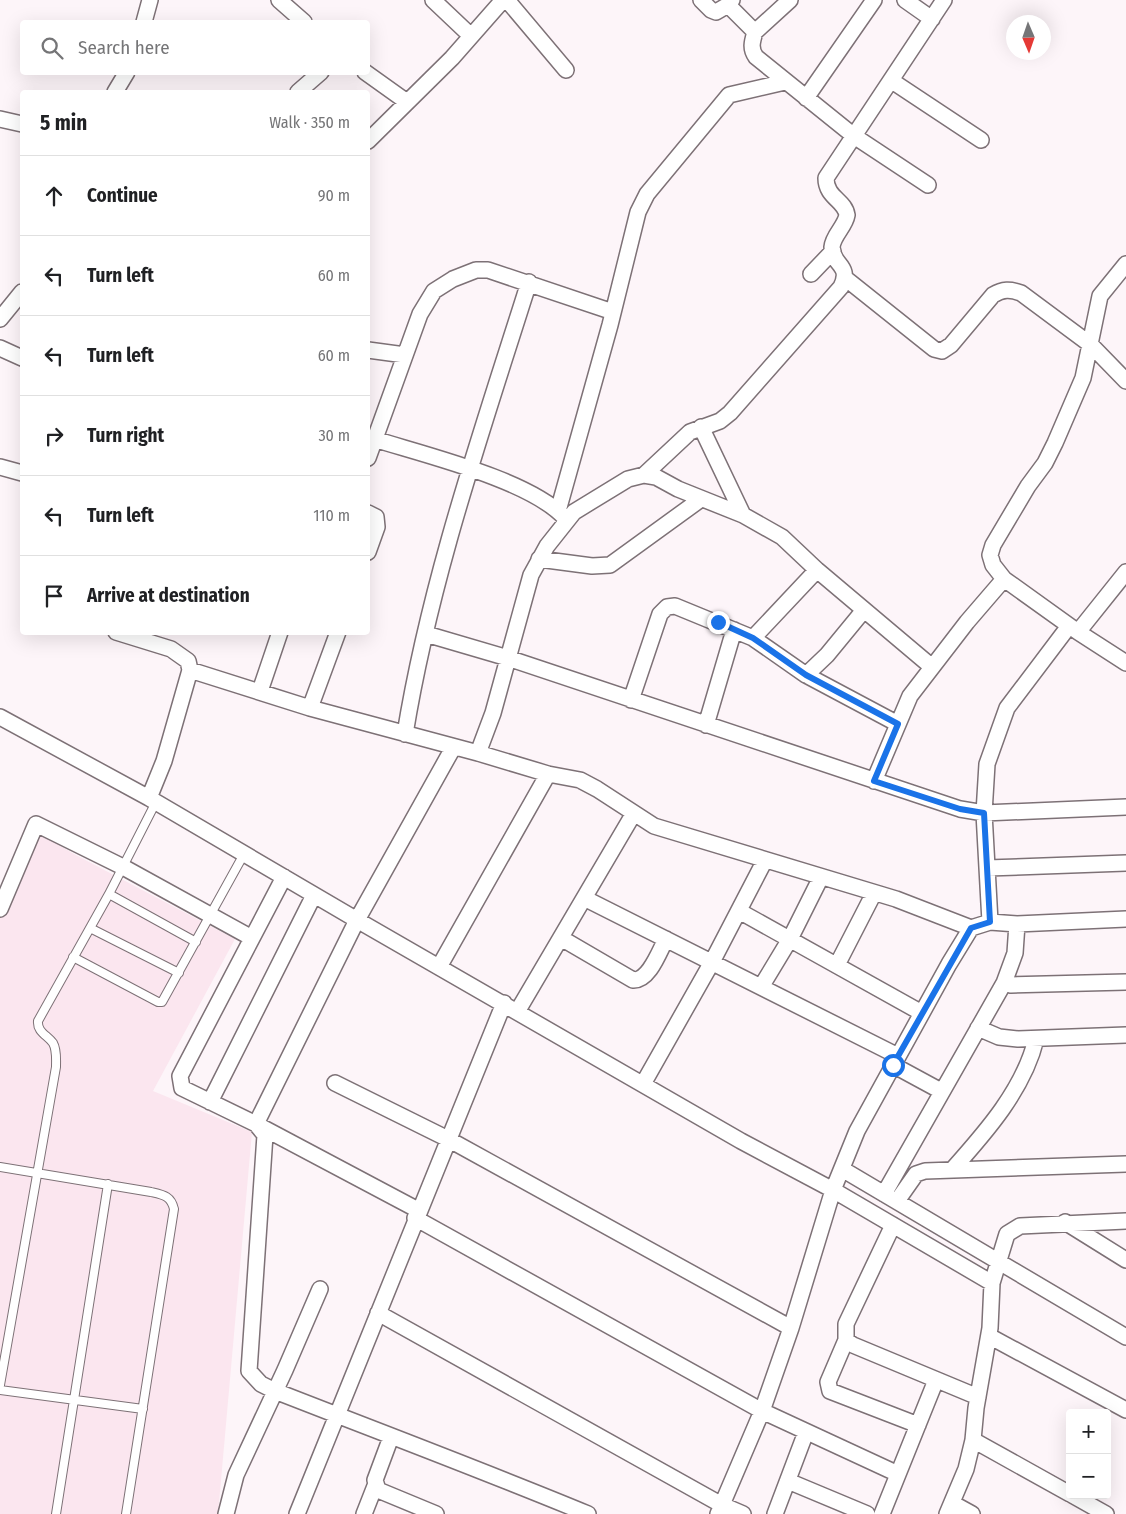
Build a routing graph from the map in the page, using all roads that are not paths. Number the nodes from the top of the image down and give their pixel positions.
1 (150, 0) edge
2 (279, 0) edge
3 (433, 0) edge
4 (503, 0) edge
5 (507, 0) edge
6 (701, 0) edge
7 (790, 0) edge
8 (874, 0) edge
9 (905, 0) edge
10 (944, 0) edge
11 (730, 3) edge
12 (932, 19) junction
13 (145, 20) edge
14 (302, 20) edge
15 (755, 32) junction
16 (471, 36) junction
17 (566, 70) dead end
18 (125, 75) edge
19 (318, 75) edge
20 (369, 75) edge
21 (892, 81) junction
22 (785, 82) junction
23 (117, 90) edge
24 (300, 90) edge
25 (806, 98) junction
26 (407, 102) junction
27 (0, 119) edge
28 (20, 124) edge
29 (854, 136) junction
30 (370, 139) edge
31 (981, 140) dead end
32 (928, 185) dead end
33 (833, 252) junction
34 (1126, 264) edge
35 (811, 274) dead end
36 (845, 278) junction
37 (529, 282) junction
38 (20, 294) edge
39 (613, 312) junction
40 (0, 319) edge
41 (20, 344) edge
42 (1091, 345) junction
43 (2, 349) edge
44 (370, 350) edge
45 (406, 355) junction
46 (20, 357) edge
47 (1126, 381) edge
48 (701, 427) junction
49 (374, 439) junction
50 (370, 452) edge
51 (0, 467) edge
52 (470, 469) junction
53 (20, 472) edge
54 (644, 475) junction
55 (701, 499) junction
56 (370, 513) edge
57 (743, 515) junction
58 (563, 516) junction
59 (370, 546) edge
60 (539, 559) junction
61 (817, 570) junction
62 (1126, 572) edge
63 (1004, 578) junction
64 (864, 610) junction
65 (1073, 629) junction
66 (734, 630) junction
67 (426, 634) junction
68 (125, 635) edge
69 (279, 635) edge
70 (337, 635) edge
71 (753, 638) junction
72 (508, 658) junction
73 (1126, 662) edge
74 (932, 667) junction
75 (190, 670) junction
76 (806, 675) junction
77 (260, 691) junction
78 (631, 700) junction
79 (310, 708) junction
80 (0, 717) edge
81 (898, 724) junction
82 (706, 725) junction
83 (405, 734) junction
84 (453, 748) junction
85 (478, 753) junction
86 (548, 774) junction
87 (874, 781) junction
88 (153, 800) junction
89 (1126, 807) edge
90 (634, 813) junction
91 (984, 813) junction
92 (244, 854) junction
93 (765, 860) junction
94 (1126, 863) edge
95 (123, 867) junction
96 (987, 868) junction
97 (284, 877) junction
98 (821, 877) junction
99 (874, 893) junction
100 (109, 894) junction
101 (314, 895) junction
102 (584, 898) junction
103 (0, 909) edge
104 (739, 911) junction
105 (210, 915) junction
106 (1126, 919) edge
107 (357, 920) junction
108 (990, 922) junction
109 (1016, 924) junction
110 (90, 928) junction
111 (971, 928) junction
112 (252, 938) junction
113 (561, 938) junction
114 (666, 939) junction
115 (790, 939) junction
116 (196, 942) junction
117 (73, 958) junction
118 (712, 962) junction
119 (837, 966) junction
120 (438, 967) junction
121 (179, 972) junction
122 (1126, 982) edge
123 (1004, 983) junction
124 (761, 987) junction
125 (504, 1003) junction
126 (517, 1012) junction
127 (922, 1013) junction
128 (978, 1028) junction
129 (1126, 1035) edge
130 (1036, 1038) junction
131 (895, 1061) junction
132 (335, 1083) dead end
133 (643, 1084) junction
134 (941, 1091) junction
135 (210, 1102) junction
136 (256, 1124) junction
137 (448, 1140) junction
138 (1126, 1164) edge
139 (0, 1167) edge
140 (842, 1169) junction
141 (952, 1170) junction
142 (37, 1173) junction
143 (108, 1184) junction
144 (833, 1190) junction
145 (890, 1198) junction
146 (417, 1214) junction
147 (1126, 1221) edge
148 (1065, 1222) junction
149 (892, 1225) junction
150 (997, 1260) junction
151 (1126, 1260) edge
152 (992, 1283) junction
153 (320, 1289) dead end
154 (378, 1314) junction
155 (791, 1328) junction
156 (989, 1336) junction
157 (1126, 1337) edge
158 (846, 1340) junction
159 (936, 1380) junction
160 (0, 1385) edge
161 (0, 1390) edge
162 (275, 1391) junction
163 (978, 1397) junction
164 (74, 1399) junction
165 (143, 1410) junction
166 (1126, 1410) edge
167 (762, 1411) junction
168 (339, 1416) junction
169 (918, 1425) junction
170 (806, 1432) junction
171 (391, 1437) junction
172 (973, 1440) junction
173 (898, 1474) junction
174 (788, 1481) junction
175 (375, 1486) junction
176 (1066, 1491) edge
177 (1080, 1499) edge
178 (720, 1509) edge
179 (950, 1509) edge
180 (56, 1514) edge
181 (126, 1514) edge
182 (226, 1514) edge
183 (298, 1514) edge
184 (364, 1514) edge
185 (436, 1514) edge
186 (588, 1514) edge
187 (743, 1514) edge
188 (775, 1514) edge
189 (867, 1514) edge
190 (882, 1514) edge
191 (972, 1514) edge
192 (1106, 1514) edge

1 - 13 street
2 - 14 street
3 - 16 street
4 - 16 street
5 - 17 street
6 - 11 street
7 - 15 street
8 - 25 street
9 - 12 street
10 - 12 street
11 - 15 street
12 - 21 street
15 - 22 street
16 - 26 street
18 - 23 street
19 - 24 street
20 - 26 street
21 - 29 street
21 - 31 street
22 - 25 street
22 - 39 street
25 - 29 street
26 - 30 street
27 - 28 street
29 - 32 street
29 - 33 street
33 - 35 street
33 - 36 street
34 - 42 street
36 - 42 street
36 - 48 street
37 - 39 street
37 - 45 street
37 - 52 street
38 - 40 street
39 - 58 street
41 - 43 street
42 - 47 street
42 - 63 street
43 - 46 street
44 - 45 street
45 - 49 street
48 - 54 street
48 - 57 street
49 - 50 street
49 - 52 street
51 - 53 street
52 - 58 street
52 - 67 street
54 - 55 street
54 - 58 street
55 - 57 street
55 - 60 street
56 - 59 street
57 - 61 street
58 - 60 street
60 - 72 street
61 - 64 street
61 - 71 street
62 - 65 street
63 - 65 street
63 - 74 street
64 - 74 street
64 - 76 street
65 - 73 street
65 - 91 street
66 - 71 street
66 - 78 street
66 - 82 street
67 - 72 street
67 - 83 street
68 - 75 street
69 - 77 street
70 - 79 street
71 - 76 street
72 - 78 street
72 - 85 street
74 - 81 street
75 - 77 street
75 - 88 street
76 - 81 street
77 - 79 street
78 - 82 street
79 - 83 street
80 - 88 street
81 - 87 street
82 - 87 street
83 - 84 street
84 - 85 street
84 - 107 street
85 - 86 street
86 - 90 street
86 - 120 street
87 - 91 street
88 - 92 street
88 - 95 lane
89 - 91 street
90 - 93 street
90 - 102 street
91 - 96 street
92 - 97 street
92 - 105 lane
93 - 98 street
93 - 104 street
94 - 96 street
95 - 100 lane
95 - 103 street
95 - 105 street
96 - 108 street
97 - 101 street
97 - 112 street
98 - 99 street
98 - 115 street
99 - 111 street
99 - 119 street
100 - 110 lane
100 - 116 lane
101 - 107 street
101 - 135 street
102 - 113 street
102 - 114 street
104 - 115 street
104 - 118 street
105 - 112 street
105 - 116 lane
106 - 109 street
107 - 120 street
107 - 136 street
108 - 109 street
108 - 111 street
109 - 123 street
110 - 117 lane
110 - 121 lane
111 - 127 street
112 - 135 street
113 - 114 street
113 - 126 street
114 - 118 street
115 - 119 street
115 - 124 street
116 - 121 lane
117 - 121 lane
117 - 142 lane
118 - 124 street
118 - 133 street
119 - 127 street
120 - 125 street
122 - 123 street
123 - 128 street
124 - 131 street
125 - 126 street
125 - 137 street
126 - 133 street
127 - 131 street
128 - 130 street
128 - 134 street
129 - 130 street
130 - 141 street
131 - 134 street
131 - 140 street
132 - 137 street
133 - 144 street
134 - 145 street
135 - 136 street
136 - 146 street
136 - 162 street
137 - 146 street
137 - 155 street
138 - 141 street
139 - 142 lane
140 - 144 street
140 - 145 street
141 - 145 street
142 - 143 lane
142 - 160 lane
143 - 164 lane
143 - 165 lane
144 - 149 street
144 - 155 street
145 - 150 street
146 - 154 street
146 - 167 street
147 - 148 street
148 - 150 street
148 - 151 street
149 - 152 street
149 - 158 street
150 - 152 street
150 - 157 street
152 - 156 street
153 - 162 street
154 - 168 street
154 - 178 street
155 - 167 street
156 - 163 street
156 - 166 street
158 - 159 street
158 - 169 street
159 - 163 street
159 - 169 street
161 - 164 lane
162 - 168 street
162 - 182 street
163 - 172 street
164 - 165 lane
164 - 180 lane
165 - 181 lane
167 - 170 street
167 - 178 street
168 - 171 street
168 - 183 street
169 - 173 street
170 - 173 street
170 - 174 street
171 - 175 street
171 - 186 street
172 - 176 street
172 - 179 street
173 - 190 street
174 - 188 street
174 - 189 street
175 - 184 street
175 - 185 street
177 - 192 street
178 - 187 street
179 - 191 street

